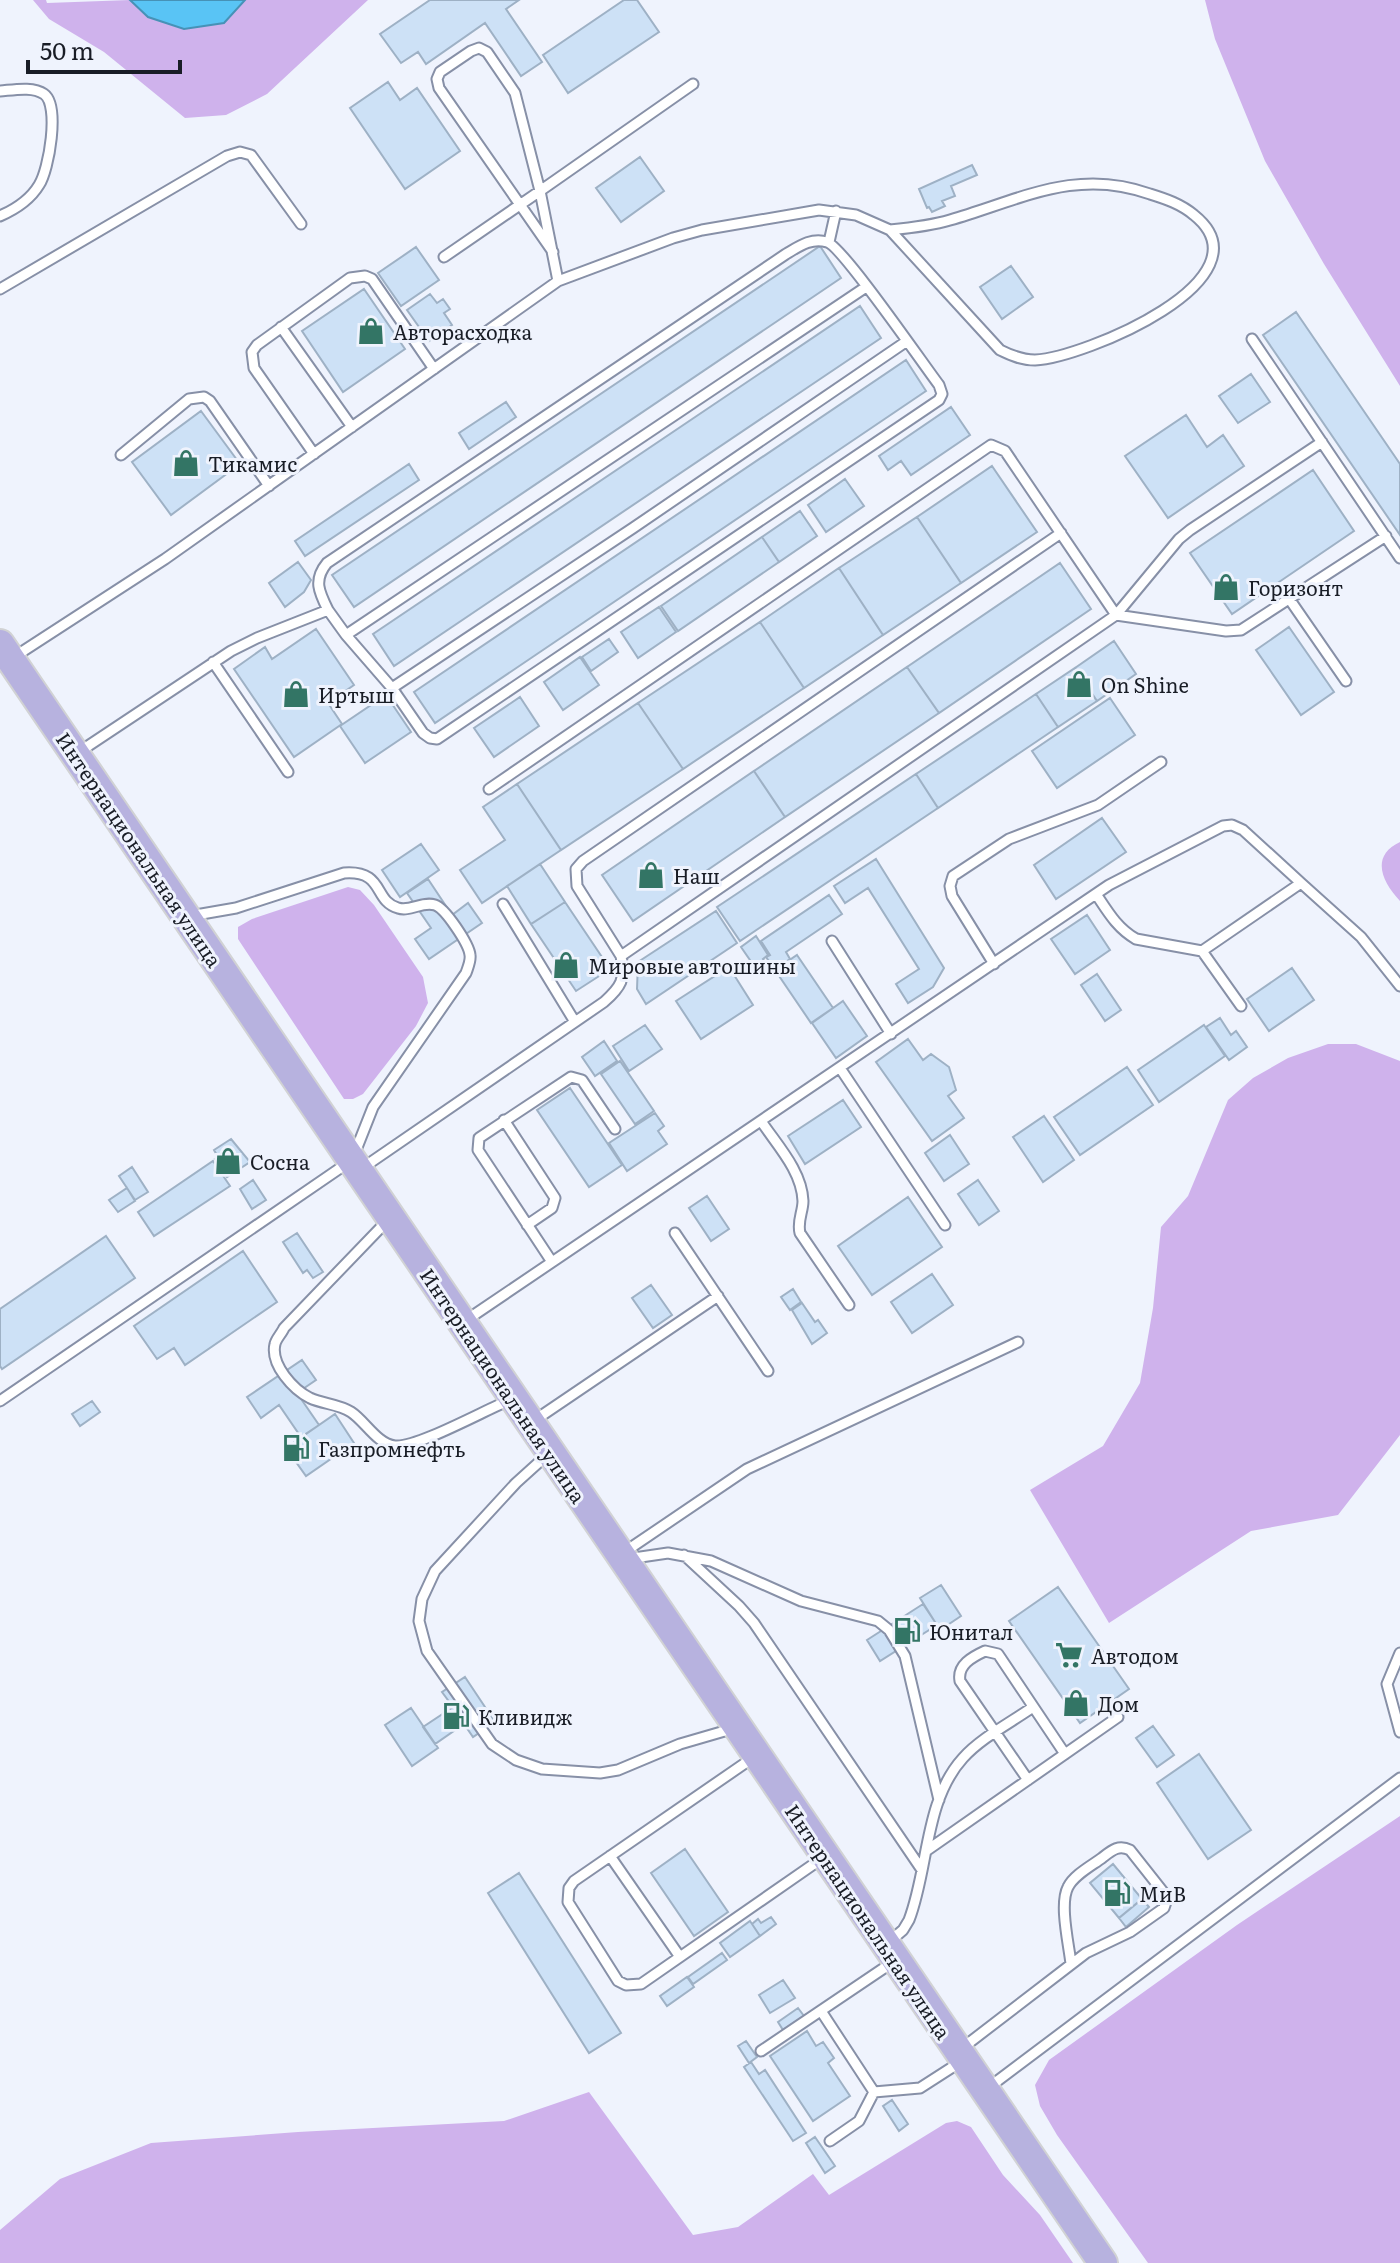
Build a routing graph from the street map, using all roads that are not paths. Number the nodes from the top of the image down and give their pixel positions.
1 (693, 84) dead end
2 (0, 91) edge
3 (540, 191) junction
4 (520, 205) junction
5 (836, 211) junction
6 (0, 216) edge
7 (301, 224) dead end
8 (890, 230) junction
9 (829, 242) junction
10 (553, 252) junction
11 (444, 257) dead end
12 (558, 281) junction
13 (866, 287) junction
14 (0, 289) edge
15 (281, 327) junction
16 (1252, 339) dead end
17 (907, 341) junction
18 (434, 369) junction
19 (352, 427) junction
20 (1322, 442) junction
21 (314, 454) junction
22 (121, 455) dead end
23 (269, 486) junction
24 (1061, 533) junction
25 (1386, 536) junction
26 (1400, 558) edge
27 (1290, 600) junction
28 (328, 610) junction
29 (1116, 615) junction
30 (346, 635) junction
31 (5, 652) edge
32 (213, 662) junction
33 (1346, 681) dead end
34 (392, 688) junction
35 (76, 754) junction
36 (1161, 762) dead end
37 (288, 772) dead end
38 (489, 789) dead end
39 (1301, 883) junction
40 (1096, 894) junction
41 (503, 904) dead end
42 (187, 917) junction
43 (832, 941) dead end
44 (1202, 951) junction
45 (621, 956) junction
46 (994, 964) junction
47 (1400, 986) edge
48 (1241, 1006) dead end
49 (575, 1022) junction
50 (891, 1034) junction
51 (840, 1068) junction
52 (504, 1120) junction
53 (761, 1121) junction
54 (615, 1129) dead end
55 (355, 1166) junction
56 (391, 1218) junction
57 (527, 1225) junction
58 (945, 1225) dead end
59 (675, 1233) dead end
60 (552, 1262) junction
61 (718, 1296) junction
62 (849, 1305) dead end
63 (462, 1322) junction
64 (1018, 1342) dead end
65 (768, 1371) dead end
66 (513, 1399) junction
67 (0, 1401) edge
68 (530, 1424) junction
69 (549, 1452) junction
70 (684, 1555) junction
71 (621, 1557) junction
72 (1400, 1653) edge
73 (1033, 1707) junction
74 (1118, 1717) dead end
75 (738, 1728) junction
76 (1400, 1732) edge
77 (995, 1733) junction
78 (1065, 1754) junction
79 (757, 1755) junction
80 (1400, 1778) edge
81 (1028, 1780) junction
82 (939, 1800) junction
83 (926, 1851) junction
84 (610, 1856) junction
85 (825, 1856) junction
86 (922, 1870) junction
87 (891, 1952) junction
88 (680, 1957) junction
89 (1071, 1964) junction
90 (821, 2011) junction
91 (761, 2051) dead end
92 (961, 2056) junction
93 (985, 2090) junction
94 (874, 2092) junction
95 (1009, 2126) junction
96 (830, 2141) dead end
97 (1095, 2263) edge
98 (1103, 2263) edge

1 - 3 lane
2 - 6 lane
3 - 4 lane
3 - 4 lane
3 - 10 lane
4 - 10 lane
4 - 11 lane
5 - 8 lane
5 - 9 lane
5 - 12 lane
7 - 14 lane
8 - 8 lane
9 - 13 lane
9 - 28 lane
10 - 12 lane
12 - 18 lane
13 - 17 lane
13 - 30 lane
15 - 18 lane
15 - 19 lane
15 - 21 lane
16 - 20 lane
17 - 34 lane
17 - 34 lane
18 - 19 lane
19 - 21 lane
20 - 25 lane
20 - 29 lane
21 - 23 lane
22 - 23 lane
23 - 31 lane
24 - 29 lane
24 - 38 lane
24 - 45 lane
25 - 26 lane
25 - 27 lane
27 - 29 lane
27 - 33 lane
28 - 30 lane
28 - 32 lane
29 - 45 lane
30 - 34 lane
31 - 35 main road, Интернациональная улица
32 - 35 lane
32 - 37 lane
35 - 42 main road, Интернациональная улица
36 - 46 lane
39 - 40 lane
39 - 44 lane
39 - 47 lane
40 - 44 lane
40 - 46 lane
41 - 49 lane
42 - 55 main road, Интернациональная улица
42 - 55 lane
43 - 50 lane
44 - 48 lane
45 - 49 lane
46 - 50 lane
49 - 55 lane
50 - 51 lane
51 - 53 lane
51 - 58 lane
52 - 54 lane
52 - 57 lane
52 - 57 lane
53 - 60 lane
53 - 62 lane
55 - 56 main road, Интернациональная улица
55 - 67 lane
56 - 63 main road, Интернациональная улица
56 - 66 lane
57 - 60 lane
59 - 61 lane
60 - 63 lane
61 - 65 lane
61 - 68 lane
63 - 66 main road, Интернациональная улица
64 - 71 lane
66 - 68 main road, Интернациональная улица
68 - 69 main road, Интернациональная улица
69 - 71 main road, Интернациональная улица
69 - 75 lane
70 - 71 lane
70 - 82 lane
70 - 86 lane
71 - 75 main road, Интернациональная улица
72 - 76 lane
73 - 77 lane
73 - 77 lane
73 - 78 lane
74 - 78 lane
75 - 79 main road, Интернациональная улица
77 - 81 lane
77 - 82 lane
78 - 81 lane
79 - 84 lane
79 - 85 main road, Интернациональная улица
80 - 93 lane
81 - 83 lane
82 - 83 lane
83 - 86 lane
84 - 88 lane
84 - 88 lane
85 - 87 main road, Интернациональная улица
85 - 88 lane
86 - 87 lane
87 - 90 lane
87 - 92 main road, Интернациональная улица
89 - 89 lane
89 - 92 lane
90 - 91 lane
90 - 94 lane
92 - 93 main road, Интернациональная улица
92 - 94 lane
93 - 95 main road, Интернациональная улица
94 - 96 lane
95 - 97 main road
95 - 98 main road

